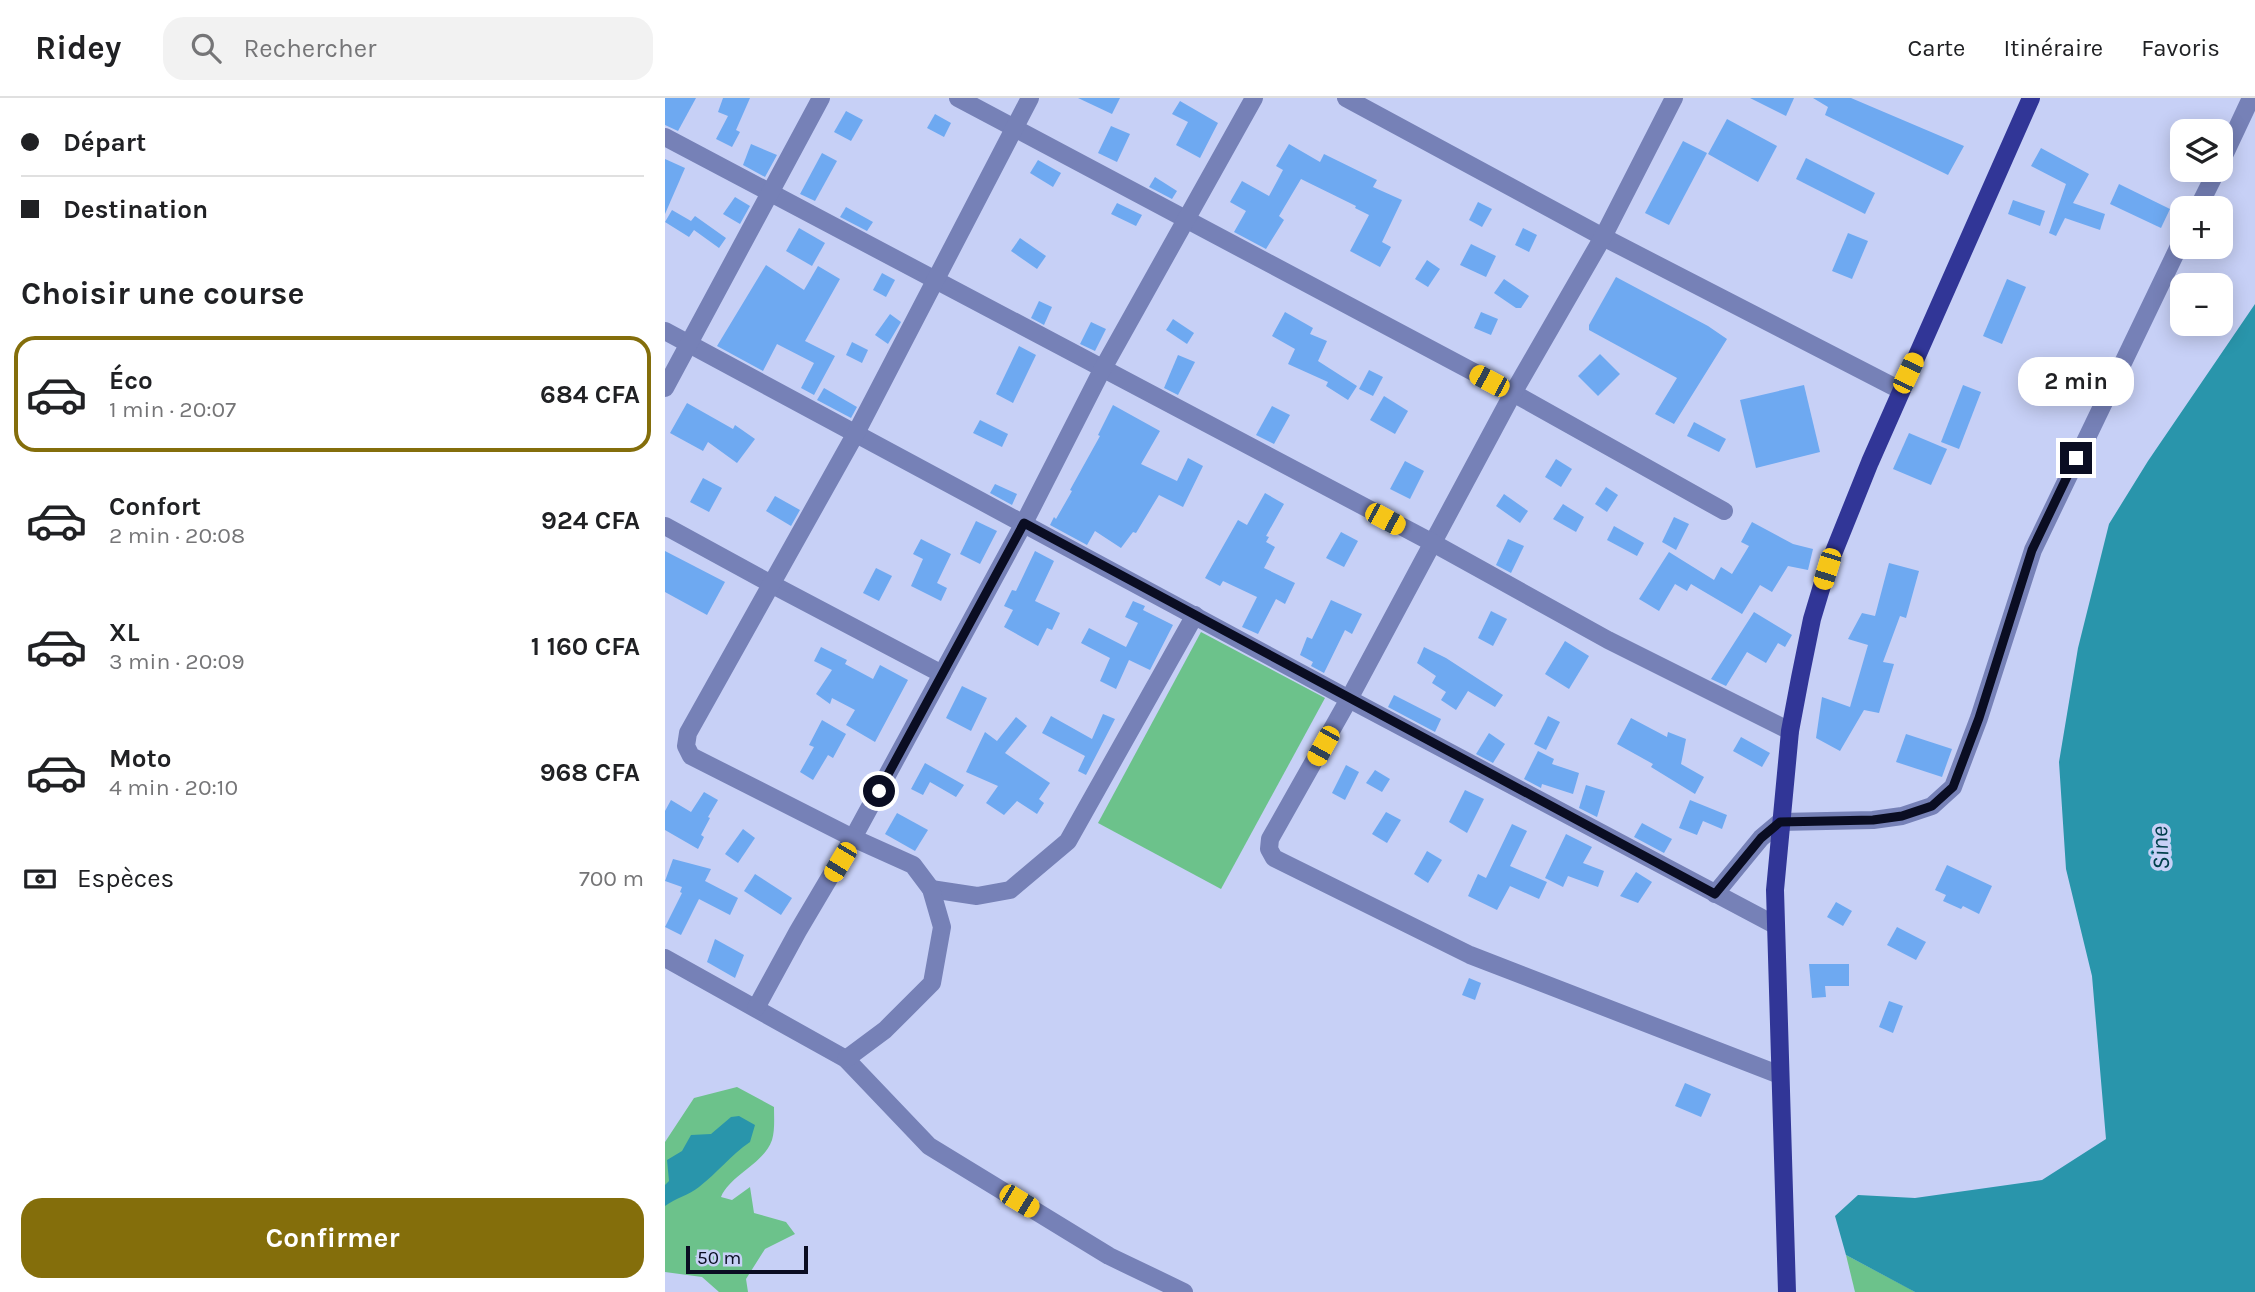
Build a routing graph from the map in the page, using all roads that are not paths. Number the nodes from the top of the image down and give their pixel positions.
1 (821, 98) edge
2 (958, 98) edge
3 (1030, 98) edge
4 (1254, 98) edge
5 (1346, 98) edge
6 (1674, 98) edge
7 (2031, 98) edge
8 (2251, 98) edge
9 (1014, 127) junction
10 (2233, 136) edge
11 (665, 137) edge
12 (769, 193) junction
13 (1184, 220) junction
14 (1603, 237) junction
15 (2173, 259) edge
16 (935, 279) junction
17 (665, 331) edge
18 (688, 344) junction
19 (1101, 370) junction
20 (665, 388) edge
21 (1900, 390) junction
22 (1513, 394) junction
23 (856, 433) junction
24 (1724, 511) dead end
25 (1024, 523) junction
26 (665, 526) edge
27 (1433, 544) junction
28 (773, 585) junction
29 (1195, 615) junction
30 (942, 674) junction
31 (1349, 699) junction
32 (1790, 731) junction
33 (1780, 822) junction
34 (853, 838) junction
35 (932, 889) junction
36 (1715, 894) junction
37 (1775, 925) junction
38 (665, 958) edge
39 (756, 1008) junction
40 (846, 1059) junction
41 (1780, 1075) junction
42 (1184, 1292) edge
43 (1787, 1292) edge

1 - 12 street
2 - 9 street
3 - 9 street
4 - 13 street
5 - 14 street
6 - 14 street
7 - 21 main road
8 - 10 street
9 - 13 street
9 - 16 street
11 - 12 street
12 - 16 street
12 - 18 street
13 - 19 street
13 - 22 street
14 - 21 street
14 - 22 street
15 - 33 street
16 - 19 street
16 - 23 street
17 - 18 street
18 - 20 street
18 - 23 street
19 - 25 street
19 - 27 street
21 - 32 main road
22 - 24 street
22 - 27 street
23 - 25 street
23 - 28 street
25 - 29 street
25 - 30 street
26 - 28 street
27 - 31 street
27 - 32 street
28 - 30 street
28 - 34 street
29 - 31 street
29 - 35 street
30 - 34 street
31 - 36 street
31 - 41 street
32 - 33 main road
33 - 36 street
33 - 37 main road
34 - 35 street
34 - 39 street
35 - 40 street
36 - 37 street
37 - 41 main road
38 - 39 street
39 - 40 street
40 - 42 street
41 - 43 main road

